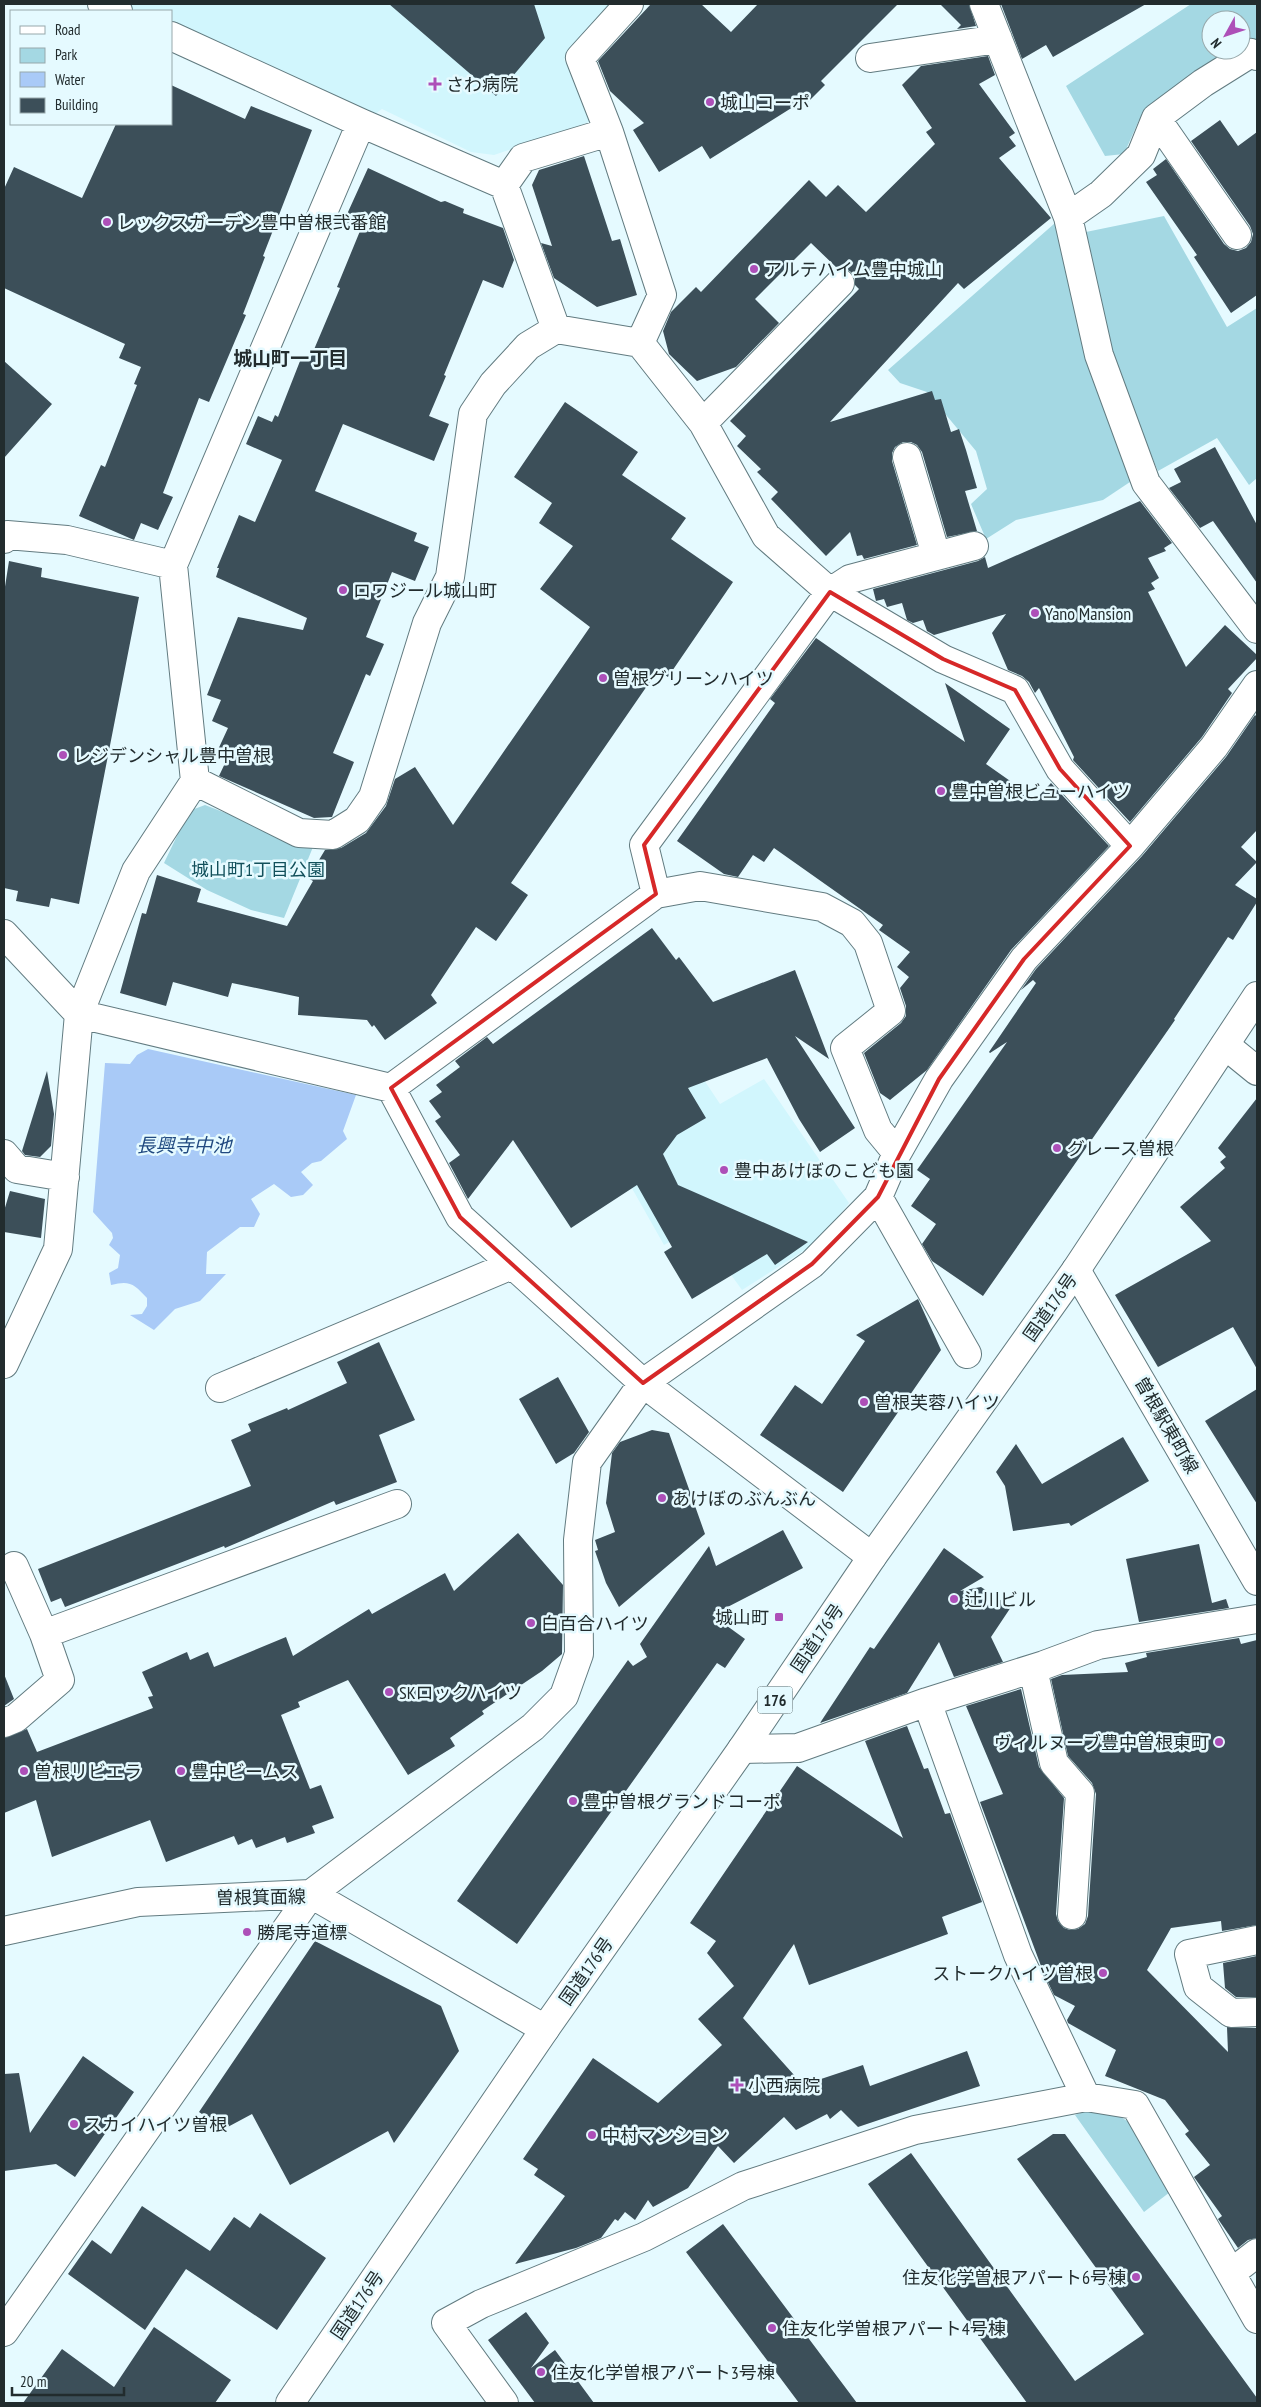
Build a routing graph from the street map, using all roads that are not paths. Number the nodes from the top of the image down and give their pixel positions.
1 (102, 4) edge
2 (629, 4) edge
3 (984, 4) edge
4 (116, 10) edge
5 (172, 36) edge
6 (998, 40) junction
7 (1257, 56) edge
8 (870, 58) dead end
9 (1156, 118) junction
10 (360, 123) junction
11 (609, 132) junction
12 (504, 185) junction
13 (1068, 217) junction
14 (1238, 235) dead end
15 (840, 283) dead end
16 (556, 329) junction
17 (640, 343) junction
18 (703, 423) junction
19 (907, 457) dead end
20 (4, 539) edge
21 (974, 546) dead end
22 (936, 555) junction
23 (173, 565) junction
24 (830, 592) junction
25 (1257, 629) edge
26 (1257, 685) edge
27 (195, 781) junction
28 (1130, 846) junction
29 (656, 894) junction
30 (4, 934) edge
31 (1257, 996) edge
32 (79, 1014) junction
33 (1225, 1045) junction
34 (1257, 1071) edge
35 (391, 1088) junction
36 (898, 1153) junction
37 (4, 1154) edge
38 (65, 1177) junction
39 (878, 1197) junction
40 (512, 1265) junction
41 (1076, 1270) junction
42 (967, 1354) dead end
43 (4, 1364) edge
44 (643, 1383) junction
45 (220, 1388) dead end
46 (397, 1504) dead end
47 (872, 1557) junction
48 (14, 1566) dead end
49 (1257, 1581) edge
50 (1257, 1619) edge
51 (44, 1634) junction
52 (1033, 1669) junction
53 (927, 1702) junction
54 (4, 1723) edge
55 (742, 1749) junction
56 (311, 1894) junction
57 (1072, 1915) dead end
58 (4, 1931) edge
59 (1257, 1940) edge
60 (1257, 2012) edge
61 (545, 2029) junction
62 (1086, 2098) junction
63 (1257, 2253) edge
64 (1231, 2273) junction
65 (1257, 2319) edge
66 (4, 2332) edge
67 (290, 2403) edge
68 (504, 2403) edge

1 - 4 main road
2 - 11 main road
3 - 6 main road
5 - 10 main road
6 - 8 main road
6 - 13 main road
7 - 9 main road
9 - 13 main road
9 - 14 main road
10 - 12 main road
10 - 23 main road
11 - 12 main road
11 - 17 main road
12 - 16 main road
13 - 25 main road
15 - 18 main road
16 - 17 main road
16 - 27 main road
17 - 18 main road
18 - 24 main road
19 - 22 main road
20 - 23 main road
21 - 22 main road
22 - 24 main road
23 - 27 main road
24 - 28 main road
24 - 29 main road
26 - 28 main road
27 - 32 main road
28 - 36 main road
29 - 35 main road
29 - 36 main road
30 - 32 main road
31 - 33 main road, 国道176号 / 176
32 - 35 main road
32 - 38 main road
33 - 34 main road
33 - 41 main road, 国道176号 / 176
35 - 40 main road
36 - 39 main road
37 - 38 main road
38 - 43 main road
39 - 42 main road
39 - 44 main road
40 - 44 main road
40 - 45 main road
41 - 47 main road, 国道176号 / 176
41 - 49 main road, 曽根駅東町線
44 - 47 main road
44 - 56 main road
46 - 51 main road
47 - 55 main road, 国道176号 / 176
48 - 51 main road
50 - 52 main road
51 - 54 main road
52 - 53 main road
52 - 57 main road
53 - 55 main road
53 - 62 main road
55 - 61 main road, 国道176号 / 176
56 - 58 main road, 曽根箕面線
56 - 61 main road, 曽根箕面線
56 - 66 main road
59 - 60 main road
61 - 67 main road, 国道176号 / 176
62 - 64 main road
62 - 68 main road
63 - 64 main road
64 - 65 main road

